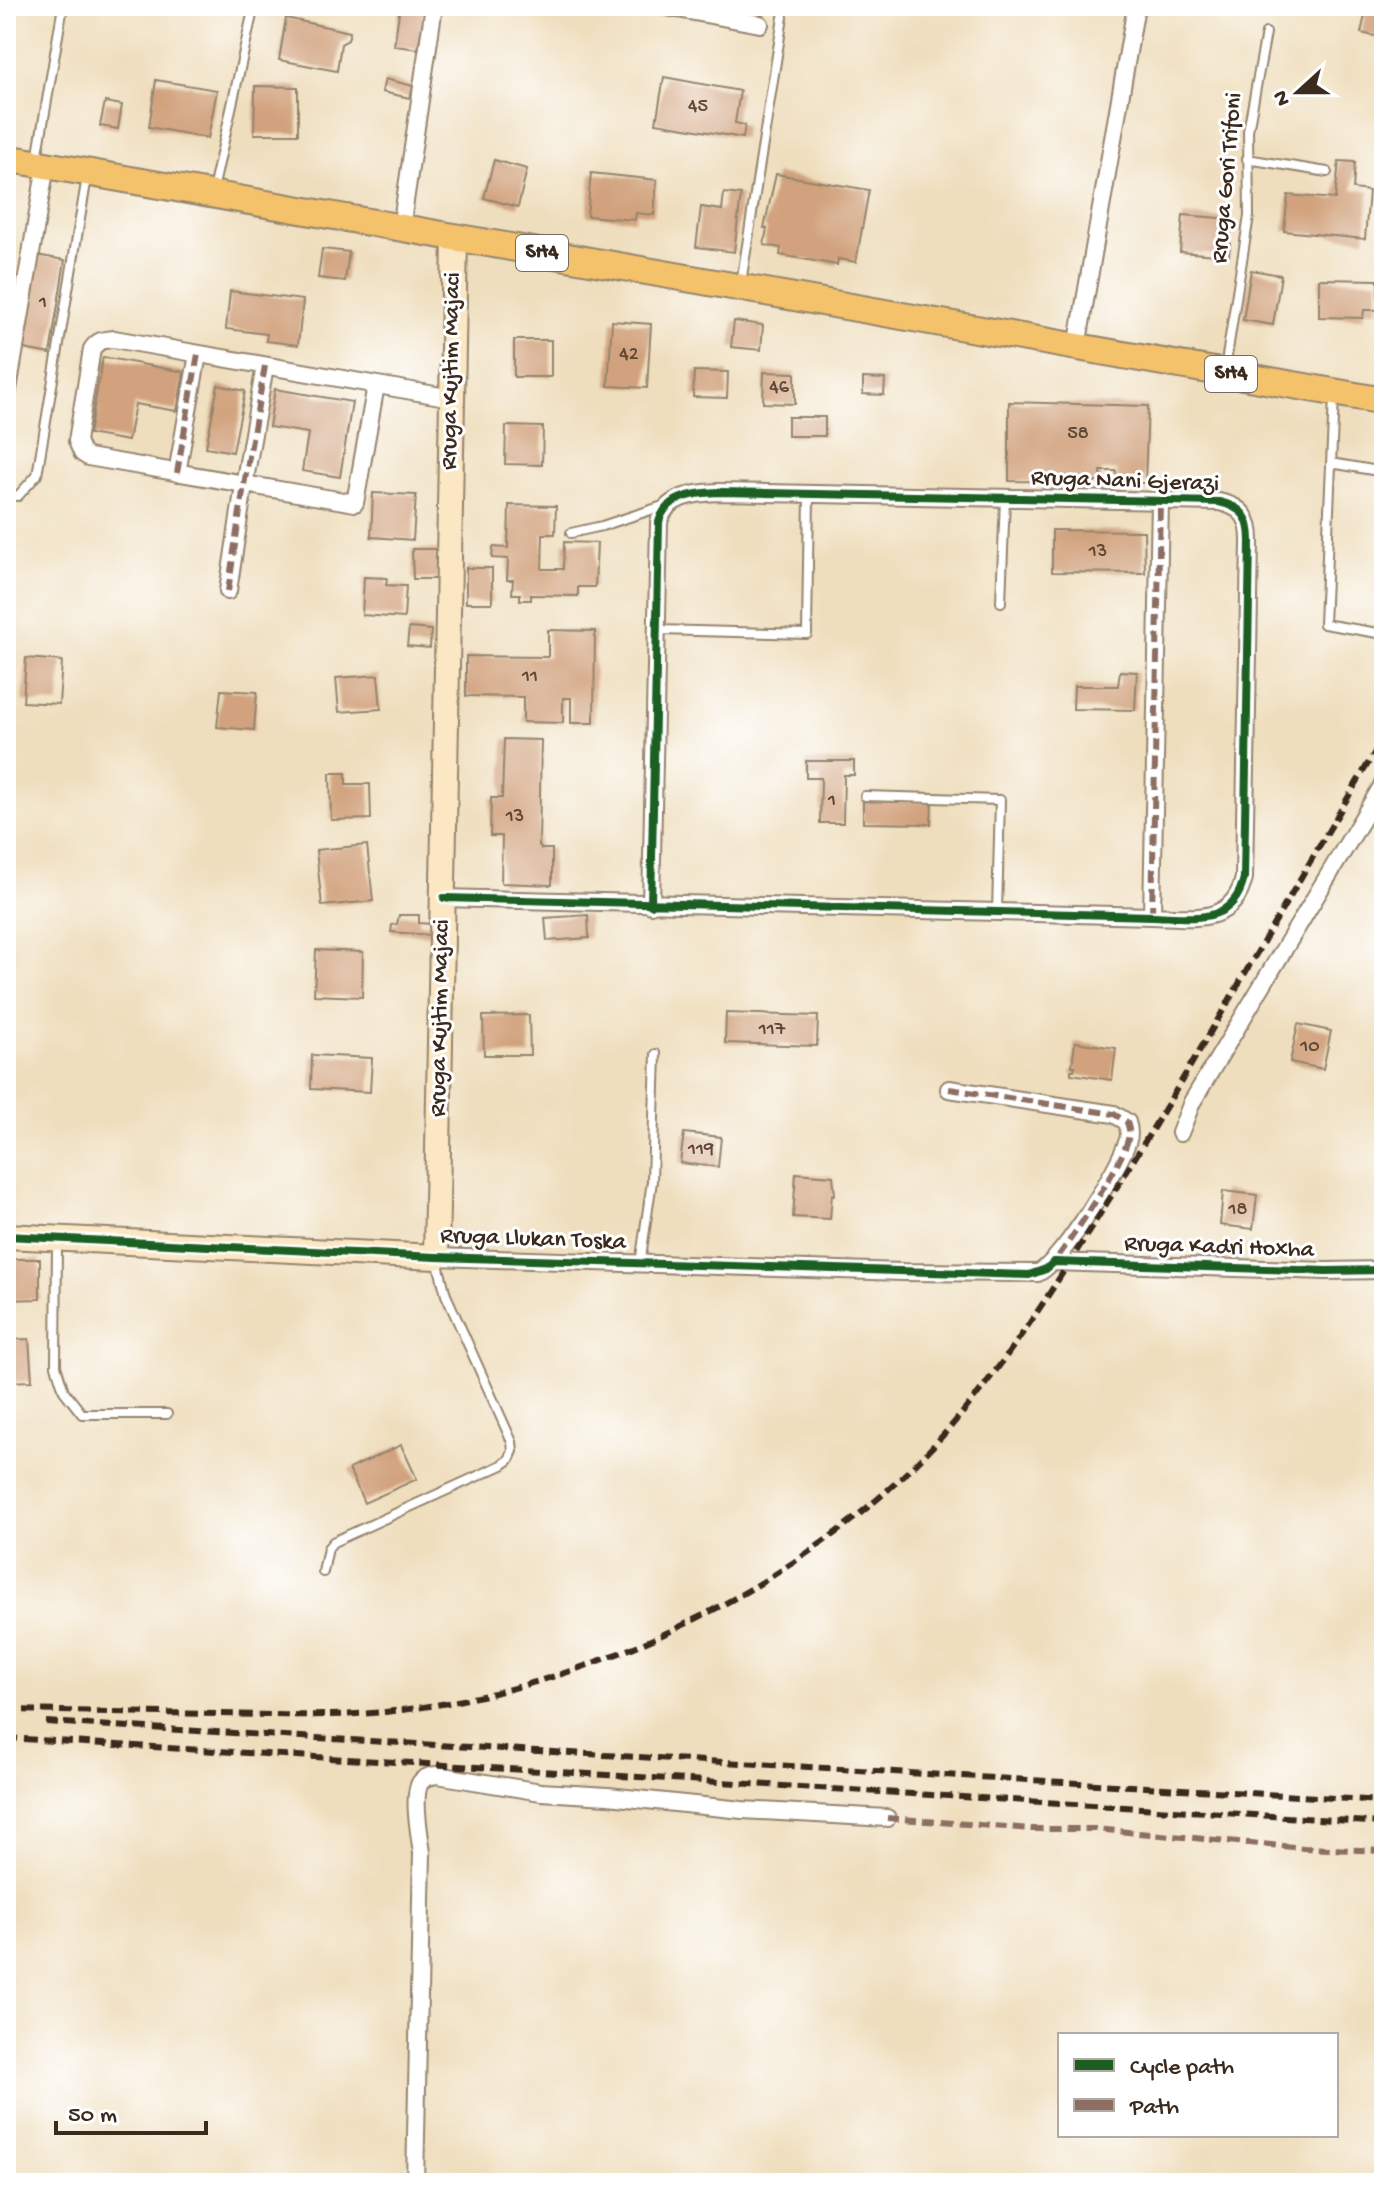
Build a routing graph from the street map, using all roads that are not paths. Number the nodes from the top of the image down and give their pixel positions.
1 (63, 6) edge
2 (254, 6) edge
3 (434, 6) edge
4 (661, 6) edge
5 (1136, 6) edge
6 (783, 17) dead end
7 (760, 24) dead end
8 (1266, 33) dead end
9 (6, 158) edge
10 (1247, 159) junction
11 (41, 164) junction
12 (1327, 172) dead end
13 (88, 173) junction
14 (212, 195) junction
15 (401, 228) junction
16 (455, 238) junction
17 (740, 288) junction
18 (1077, 347) junction
19 (198, 354) junction
20 (265, 366) junction
21 (1225, 373) junction
22 (376, 385) junction
23 (1334, 392) junction
24 (452, 398) junction
25 (6, 401) edge
26 (1384, 401) edge
27 (1331, 463) junction
28 (1384, 472) edge
29 (177, 473) junction
30 (244, 485) junction
31 (6, 495) edge
32 (809, 495) junction
33 (1005, 498) junction
34 (1160, 501) junction
35 (670, 503) junction
36 (571, 533) dead end
37 (228, 591) dead end
38 (1001, 602) dead end
39 (658, 630) junction
40 (1384, 634) edge
41 (1384, 783) edge
42 (865, 796) dead end
43 (444, 898) junction
44 (651, 905) junction
45 (997, 913) junction
46 (1152, 916) junction
47 (656, 1054) dead end
48 (949, 1089) dead end
49 (1180, 1133) dead end
50 (6, 1236) edge
51 (58, 1237) junction
52 (436, 1257) junction
53 (1054, 1262) junction
54 (640, 1264) junction
55 (1384, 1270) edge
56 (167, 1414) dead end
57 (323, 1572) dead end
58 (887, 1818) dead end
59 (415, 2183) edge

1 - 11 lane
2 - 14 lane
3 - 15 street
4 - 7 street
5 - 18 street
6 - 17 lane
8 - 10 lane, Rruga Gori Trifoni
9 - 11 main road, SH4
10 - 12 lane
10 - 21 lane, Rruga Gori Trifoni
11 - 13 main road, SH4
11 - 25 street
13 - 14 main road, SH4
13 - 31 lane
14 - 15 main road, SH4
15 - 16 main road, SH4
16 - 17 main road, SH4
16 - 24 street, Rruga Kujtim Majaci
17 - 18 main road, SH4
18 - 21 main road, SH4
19 - 20 street
19 - 29 street
19 - 29 street
20 - 22 street
20 - 30 street
21 - 23 main road, SH4
22 - 24 street
22 - 30 street
23 - 26 main road, SH4
23 - 27 lane
24 - 43 street, Rruga Kujtim Majaci
27 - 28 lane
27 - 40 lane
29 - 30 street
30 - 37 street
32 - 33 street, Rruga Nani Gjerazi
32 - 35 street, Rruga Nani Gjerazi
32 - 39 lane
33 - 34 street, Rruga Nani Gjerazi
33 - 38 lane
34 - 46 street
34 - 46 street, Rruga Nani Gjerazi
35 - 36 lane
35 - 39 street
39 - 44 street
41 - 49 street
42 - 45 lane
43 - 44 street, Rruga Nani Gjerazi
43 - 52 street, Rruga Kujtim Majaci
44 - 45 street, Rruga Nani Gjerazi
45 - 46 street, Rruga Nani Gjerazi
47 - 54 lane, Rruga Llukan Toska
48 - 53 street
50 - 51 street, Rruga Llukan Toska
51 - 52 street, Rruga Llukan Toska
51 - 56 lane
52 - 54 street, Rruga Llukan Toska
52 - 57 lane, Rruga Kujtim Majaci
53 - 54 street, Rruga Llukan Toska
53 - 55 street, Rruga Kadri Hoxha
58 - 59 street

